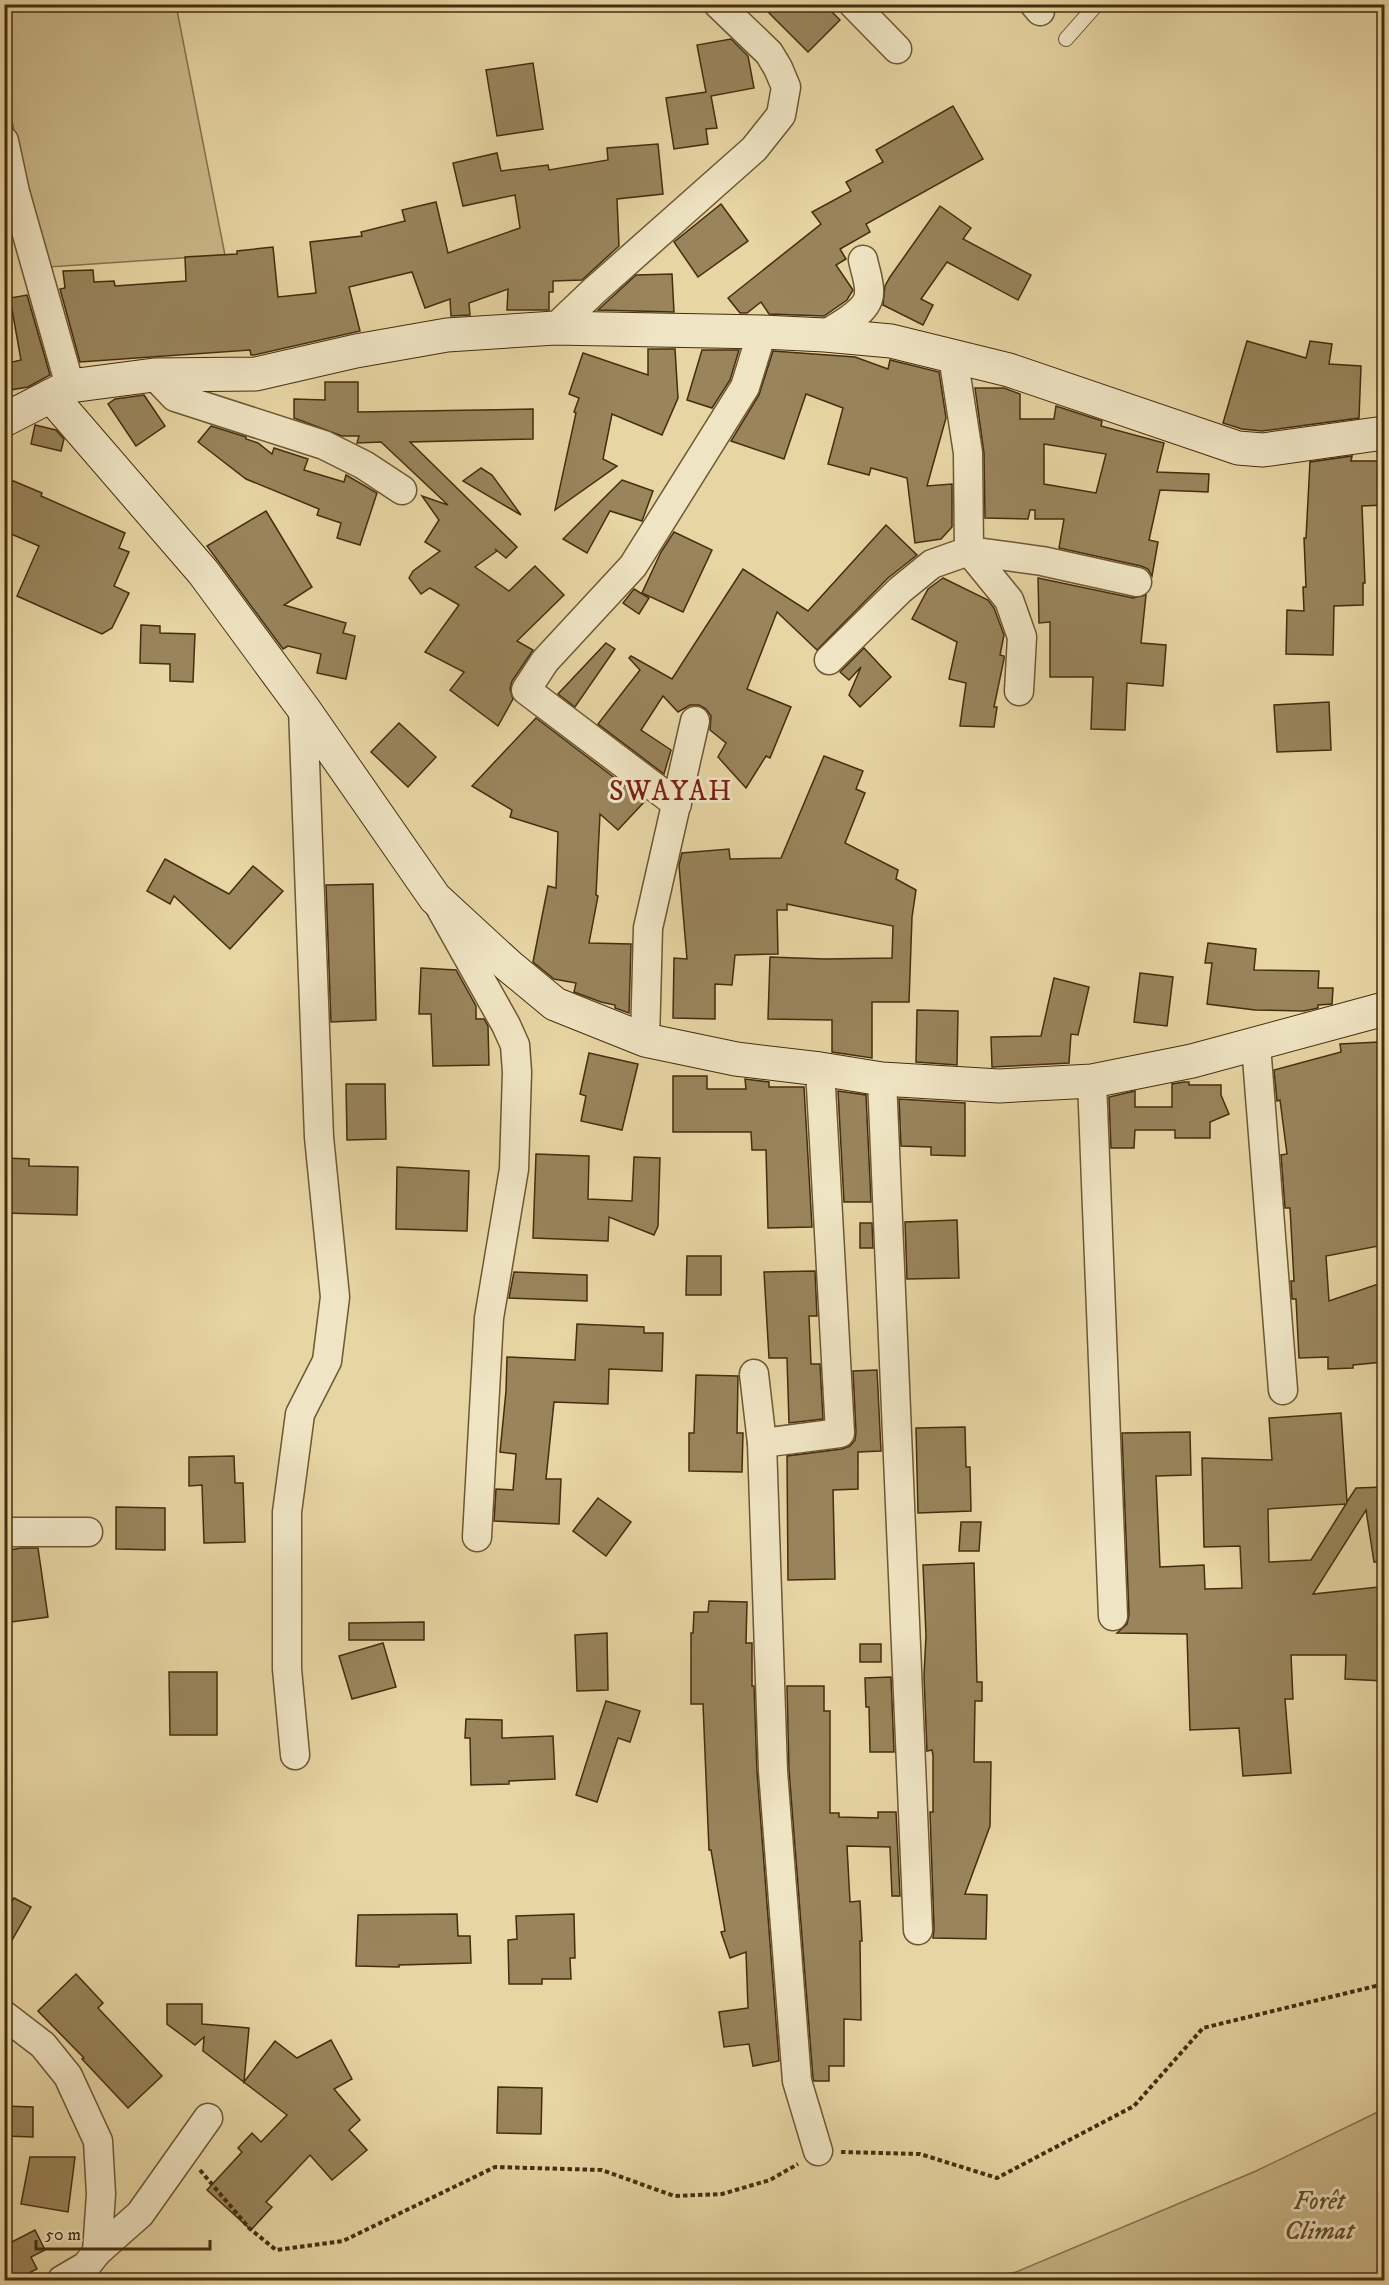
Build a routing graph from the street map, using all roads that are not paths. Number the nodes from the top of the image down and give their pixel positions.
1 (718, 4) edge
2 (853, 4) edge
3 (1097, 4) edge
4 (1066, 39) dead end
5 (897, 49) dead end
6 (4, 141) edge
7 (863, 260) dead end
8 (555, 328) junction
9 (762, 332) junction
10 (825, 335) junction
11 (953, 356) junction
12 (154, 375) junction
13 (60, 391) junction
14 (4, 420) edge
15 (1384, 433) edge
16 (402, 490) dead end
17 (969, 551) junction
18 (1137, 582) dead end
19 (829, 660) dead end
20 (1019, 691) dead end
21 (303, 708) junction
22 (695, 721) dead end
23 (677, 804) junction
24 (435, 898) junction
25 (1384, 1009) edge
26 (645, 1040) junction
27 (1256, 1045) junction
28 (820, 1069) junction
29 (882, 1079) junction
30 (1092, 1080) junction
31 (754, 1374) dead end
32 (1283, 1390) dead end
33 (762, 1443) junction
34 (4, 1532) edge
35 (88, 1532) dead end
36 (477, 1537) dead end
37 (1113, 1616) dead end
38 (295, 1755) dead end
39 (918, 1930) dead end
40 (4, 2015) edge
41 (208, 2118) dead end
42 (818, 2151) road end
43 (97, 2252) junction
44 (62, 2280) edge

1 - 8 street
2 - 5 street
3 - 4 lane
6 - 13 street
7 - 10 street
8 - 9 street
8 - 12 street
9 - 10 street
9 - 23 street
10 - 11 street
11 - 15 street
11 - 17 street
12 - 13 street
12 - 16 street
13 - 14 street
13 - 21 street
17 - 18 street
17 - 19 street
17 - 20 street
21 - 24 street
21 - 38 street
22 - 23 street
23 - 26 street
24 - 26 street
24 - 36 street
25 - 27 street
26 - 28 street
27 - 30 street
27 - 32 street
28 - 29 street
28 - 33 street
29 - 30 street
29 - 39 street
30 - 37 street
31 - 33 street
33 - 42 street
34 - 35 street
40 - 43 street
41 - 43 street
43 - 44 street

